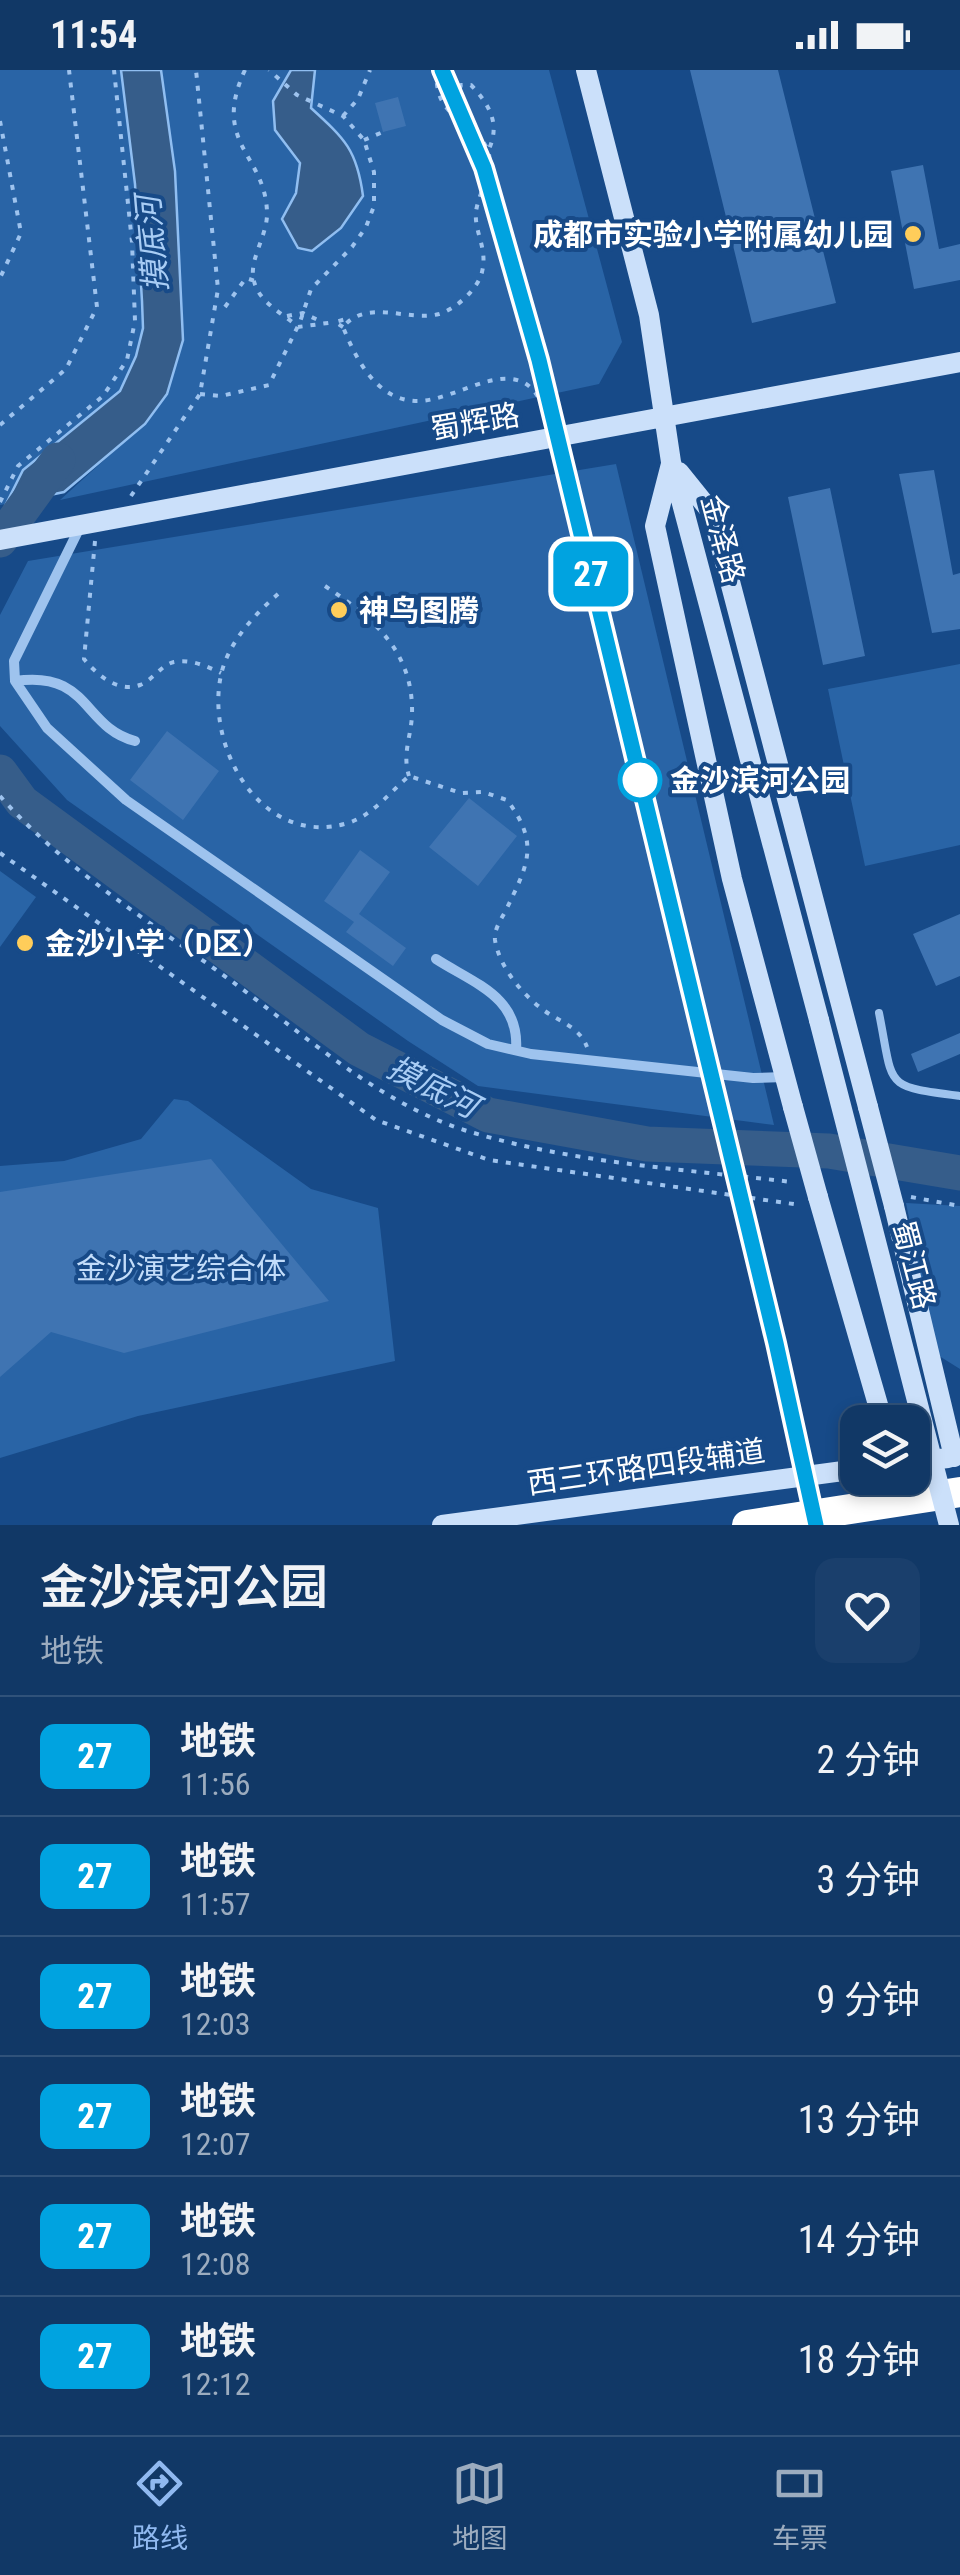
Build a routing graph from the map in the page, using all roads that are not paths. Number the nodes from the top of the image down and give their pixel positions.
1 (586, 70) edge
2 (960, 362) edge
3 (665, 418) junction
4 (672, 462) junction
5 (99, 521) junction
6 (0, 540) edge
7 (15, 681) junction
8 (135, 741) dead end
9 (436, 959) dead end
10 (880, 1012) dead end
11 (819, 1020) joint
12 (516, 1050) junction
13 (785, 1076) junction
14 (960, 1096) edge
15 (877, 1405) edge
16 (957, 1456) edge
17 (930, 1460) edge
18 (840, 1471) edge
19 (960, 1492) edge
20 (442, 1525) edge
21 (747, 1525) edge
22 (949, 1525) edge

1 - 3 street, 金泽路
2 - 3 street, 蜀辉路
3 - 4 street, 金泽路
3 - 5 street, 蜀辉路
4 - 11 street, 金泽路
4 - 13 street
4 - 16 street, bridge
5 - 6 street, 蜀辉路
5 - 7 street
7 - 8 street
7 - 12 street
9 - 12 street
10 - 14 lane
11 - 22 street, 蜀江路, bridge
12 - 13 street
13 - 15 street, bridge
16 - 17 street
18 - 20 street, 西三环路四段辅道
19 - 21 highway

